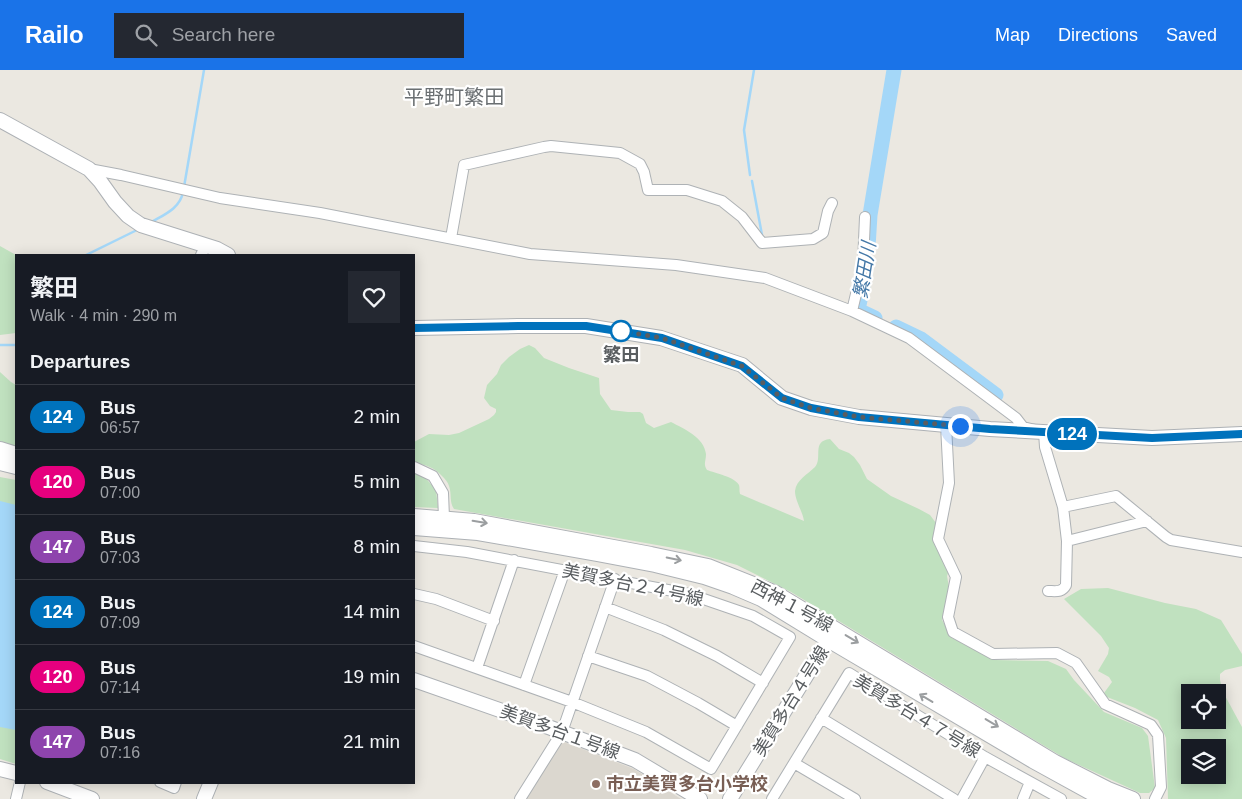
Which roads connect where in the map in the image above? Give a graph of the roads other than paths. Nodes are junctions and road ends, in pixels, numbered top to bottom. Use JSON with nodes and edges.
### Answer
{"nodes":[{"id":1,"x":0,"y":120,"type":"edge"},
{"id":2,"x":89,"y":169,"type":"junction"},
{"id":3,"x":832,"y":203,"type":"dead end"},
{"id":4,"x":865,"y":217,"type":"dead end"},
{"id":5,"x":451,"y":238,"type":"junction"},
{"id":6,"x":204,"y":250,"type":"edge"},
{"id":7,"x":226,"y":254,"type":"edge"},
{"id":8,"x":852,"y":312,"type":"junction"},
{"id":9,"x":415,"y":328,"type":"edge"},
{"id":10,"x":946,"y":425,"type":"junction"},
{"id":11,"x":1044,"y":432,"type":"junction"},
{"id":12,"x":1242,"y":434,"type":"edge"},
{"id":13,"x":0,"y":449,"type":"edge"},
{"id":14,"x":15,"y":454,"type":"edge"},
{"id":15,"x":0,"y":463,"type":"edge"},
{"id":16,"x":15,"y":467,"type":"edge"},
{"id":17,"x":415,"y":467,"type":"edge"},
{"id":18,"x":1063,"y":506,"type":"junction"},
{"id":19,"x":415,"y":516,"type":"edge"},
{"id":20,"x":444,"y":518,"type":"junction"},
{"id":21,"x":1147,"y":521,"type":"junction"},
{"id":22,"x":415,"y":528,"type":"edge"},
{"id":23,"x":1067,"y":542,"type":"junction"},
{"id":24,"x":415,"y":546,"type":"edge"},
{"id":25,"x":1242,"y":552,"type":"edge"},
{"id":26,"x":514,"y":560,"type":"junction"},
{"id":27,"x":565,"y":570,"type":"junction"},
{"id":28,"x":615,"y":579,"type":"junction"},
{"id":29,"x":1048,"y":591,"type":"dead end"},
{"id":30,"x":415,"y":594,"type":"edge"},
{"id":31,"x":605,"y":607,"type":"junction"},
{"id":32,"x":494,"y":621,"type":"junction"},
{"id":33,"x":832,"y":635,"type":"junction"},
{"id":34,"x":415,"y":646,"type":"edge"},
{"id":35,"x":588,"y":656,"type":"junction"},
{"id":36,"x":477,"y":668,"type":"junction"},
{"id":37,"x":415,"y":680,"type":"edge"},
{"id":38,"x":762,"y":683,"type":"junction"},
{"id":39,"x":524,"y":685,"type":"junction"},
{"id":40,"x":572,"y":702,"type":"junction"},
{"id":41,"x":821,"y":718,"type":"junction"},
{"id":42,"x":737,"y":726,"type":"junction"},
{"id":43,"x":559,"y":736,"type":"junction"},
{"id":44,"x":985,"y":757,"type":"junction"},
{"id":45,"x":794,"y":763,"type":"junction"},
{"id":46,"x":0,"y":769,"type":"edge"},
{"id":47,"x":15,"y":773,"type":"edge"},
{"id":48,"x":1030,"y":782,"type":"junction"},
{"id":49,"x":20,"y":784,"type":"edge"},
{"id":50,"x":52,"y":784,"type":"edge"},
{"id":51,"x":165,"y":784,"type":"edge"},
{"id":52,"x":175,"y":784,"type":"edge"},
{"id":53,"x":210,"y":784,"type":"edge"},
{"id":54,"x":16,"y":799,"type":"edge"},
{"id":55,"x":92,"y":799,"type":"edge"},
{"id":56,"x":204,"y":799,"type":"edge"},
{"id":57,"x":520,"y":799,"type":"edge"},
{"id":58,"x":700,"y":799,"type":"edge"},
{"id":59,"x":730,"y":799,"type":"edge"},
{"id":60,"x":772,"y":799,"type":"edge"},
{"id":61,"x":854,"y":799,"type":"edge"},
{"id":62,"x":954,"y":799,"type":"edge"},
{"id":63,"x":962,"y":799,"type":"edge"},
{"id":64,"x":1023,"y":799,"type":"edge"},
{"id":65,"x":1061,"y":799,"type":"edge"},
{"id":66,"x":1106,"y":799,"type":"edge"},
{"id":67,"x":1133,"y":799,"type":"edge"},
{"id":68,"x":1154,"y":799,"type":"edge"}],
"edges":[{"from":1,"to":2,"type":"street"},
{"from":2,"to":5,"type":"street"},
{"from":2,"to":6,"type":"street"},
{"from":3,"to":5,"type":"street"},
{"from":4,"to":8,"type":"street"},
{"from":5,"to":8,"type":"street"},
{"from":6,"to":7,"type":"street"},
{"from":8,"to":11,"type":"street"},
{"from":9,"to":10,"type":"street"},
{"from":10,"to":11,"type":"street"},
{"from":10,"to":68,"type":"street"},
{"from":11,"to":12,"type":"street"},
{"from":11,"to":18,"type":"street"},
{"from":13,"to":14,"type":"street"},
{"from":15,"to":16,"type":"street"},
{"from":17,"to":20,"type":"street"},
{"from":18,"to":21,"type":"street"},
{"from":18,"to":23,"type":"street"},
{"from":19,"to":20,"type":"street","name":"西神１号線"},
{"from":20,"to":33,"type":"street","name":"西神１号線","one_way":true},
{"from":21,"to":23,"type":"street"},
{"from":21,"to":25,"type":"street"},
{"from":22,"to":33,"type":"street","name":"西神１号線"},
{"from":23,"to":29,"type":"street"},
{"from":24,"to":26,"type":"street","name":"美賀多台２４号線"},
{"from":26,"to":27,"type":"street","name":"美賀多台２４号線"},
{"from":26,"to":32,"type":"street"},
{"from":27,"to":28,"type":"street","name":"美賀多台２４号線"},
{"from":27,"to":39,"type":"street"},
{"from":28,"to":31,"type":"street"},
{"from":28,"to":38,"type":"street","name":"美賀多台２４号線"},
{"from":30,"to":32,"type":"street"},
{"from":31,"to":35,"type":"street"},
{"from":31,"to":38,"type":"street"},
{"from":32,"to":36,"type":"street"},
{"from":33,"to":59,"type":"street","name":"美賀多台４号線"},
{"from":66,"to":33,"type":"street","name":"西神１号線","one_way":true},
{"from":33,"to":67,"type":"street","name":"西神１号線","one_way":true},
{"from":34,"to":36,"type":"street","name":"美賀多台２４号線"},
{"from":35,"to":40,"type":"street"},
{"from":35,"to":42,"type":"street"},
{"from":36,"to":39,"type":"street","name":"美賀多台２４号線"},
{"from":37,"to":43,"type":"street","name":"美賀多台１号線"},
{"from":38,"to":42,"type":"street","name":"美賀多台２４号線"},
{"from":39,"to":40,"type":"street","name":"美賀多台２４号線"},
{"from":40,"to":42,"type":"street","name":"美賀多台２４号線"},
{"from":40,"to":43,"type":"street"},
{"from":41,"to":44,"type":"street","name":"美賀多台４７号線"},
{"from":41,"to":45,"type":"street","name":"美賀多台４７号線"},
{"from":41,"to":62,"type":"street"},
{"from":43,"to":57,"type":"street"},
{"from":43,"to":58,"type":"street","name":"美賀多台１号線"},
{"from":44,"to":48,"type":"street","name":"美賀多台４７号線"},
{"from":44,"to":63,"type":"street"},
{"from":45,"to":60,"type":"street","name":"美賀多台４７号線"},
{"from":45,"to":61,"type":"street"},
{"from":46,"to":47,"type":"street"},
{"from":48,"to":64,"type":"street"},
{"from":48,"to":65,"type":"street","name":"美賀多台４７号線"},
{"from":49,"to":54,"type":"street"},
{"from":50,"to":55,"type":"street"},
{"from":51,"to":52,"type":"street"},
{"from":53,"to":56,"type":"street"}]}
